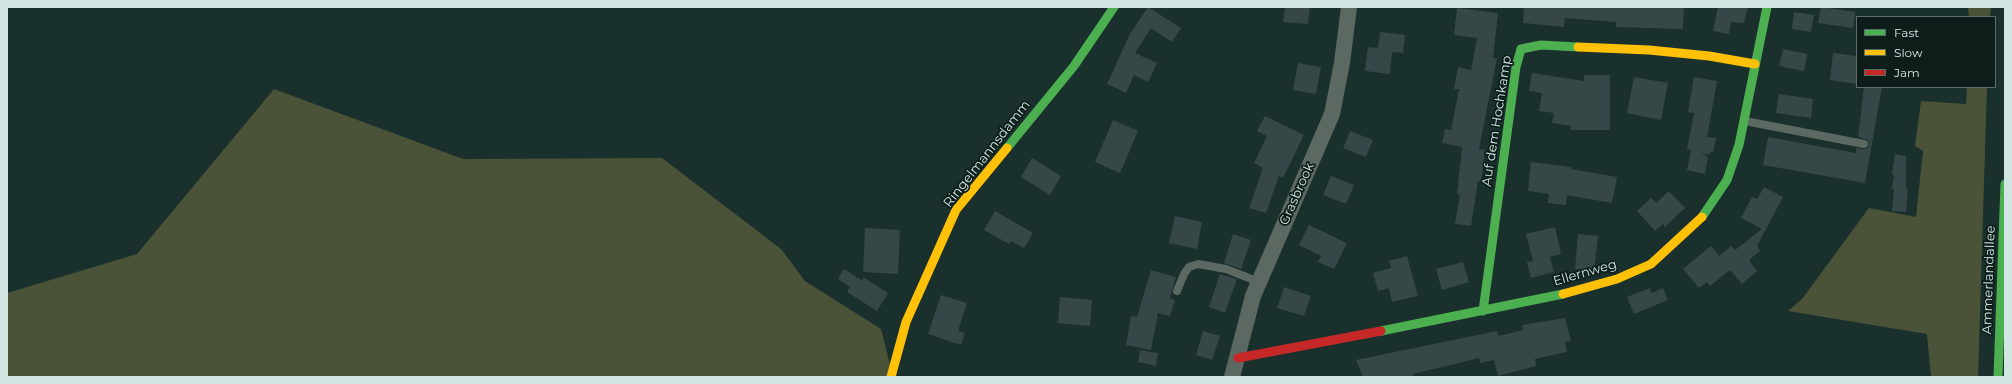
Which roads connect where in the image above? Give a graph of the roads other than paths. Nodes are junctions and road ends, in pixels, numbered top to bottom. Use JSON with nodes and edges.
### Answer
{"nodes":[{"id":1,"x":1114,"y":7,"type":"edge"},
{"id":2,"x":1349,"y":7,"type":"edge"},
{"id":3,"x":1767,"y":7,"type":"edge"},
{"id":4,"x":1755,"y":64,"type":"junction"},
{"id":5,"x":1744,"y":121,"type":"junction"},
{"id":6,"x":1864,"y":144,"type":"dead end"},
{"id":7,"x":2005,"y":184,"type":"edge"},
{"id":8,"x":1259,"y":282,"type":"junction"},
{"id":9,"x":1177,"y":292,"type":"dead end"},
{"id":10,"x":1483,"y":311,"type":"junction"},
{"id":11,"x":1238,"y":358,"type":"junction"},
{"id":12,"x":890,"y":377,"type":"edge"},
{"id":13,"x":1232,"y":377,"type":"edge"},
{"id":14,"x":1998,"y":377,"type":"edge"}],
"edges":[{"from":1,"to":12,"type":"street","name":"Ringelmannsdamm"},
{"from":2,"to":8,"type":"street","name":"Grasbrook"},
{"from":3,"to":4,"type":"street","name":"Ellernweg"},
{"from":4,"to":5,"type":"street","name":"Ellernweg"},
{"from":4,"to":10,"type":"street","name":"Auf dem Hochkamp"},
{"from":5,"to":6,"type":"lane"},
{"from":5,"to":10,"type":"street","name":"Ellernweg"},
{"from":7,"to":14,"type":"street","name":"Ammerlandallee"},
{"from":8,"to":9,"type":"lane"},
{"from":8,"to":11,"type":"street","name":"Grasbrook"},
{"from":10,"to":11,"type":"street","name":"Ellernweg"},
{"from":11,"to":13,"type":"street","name":"Grasbrook"}]}
